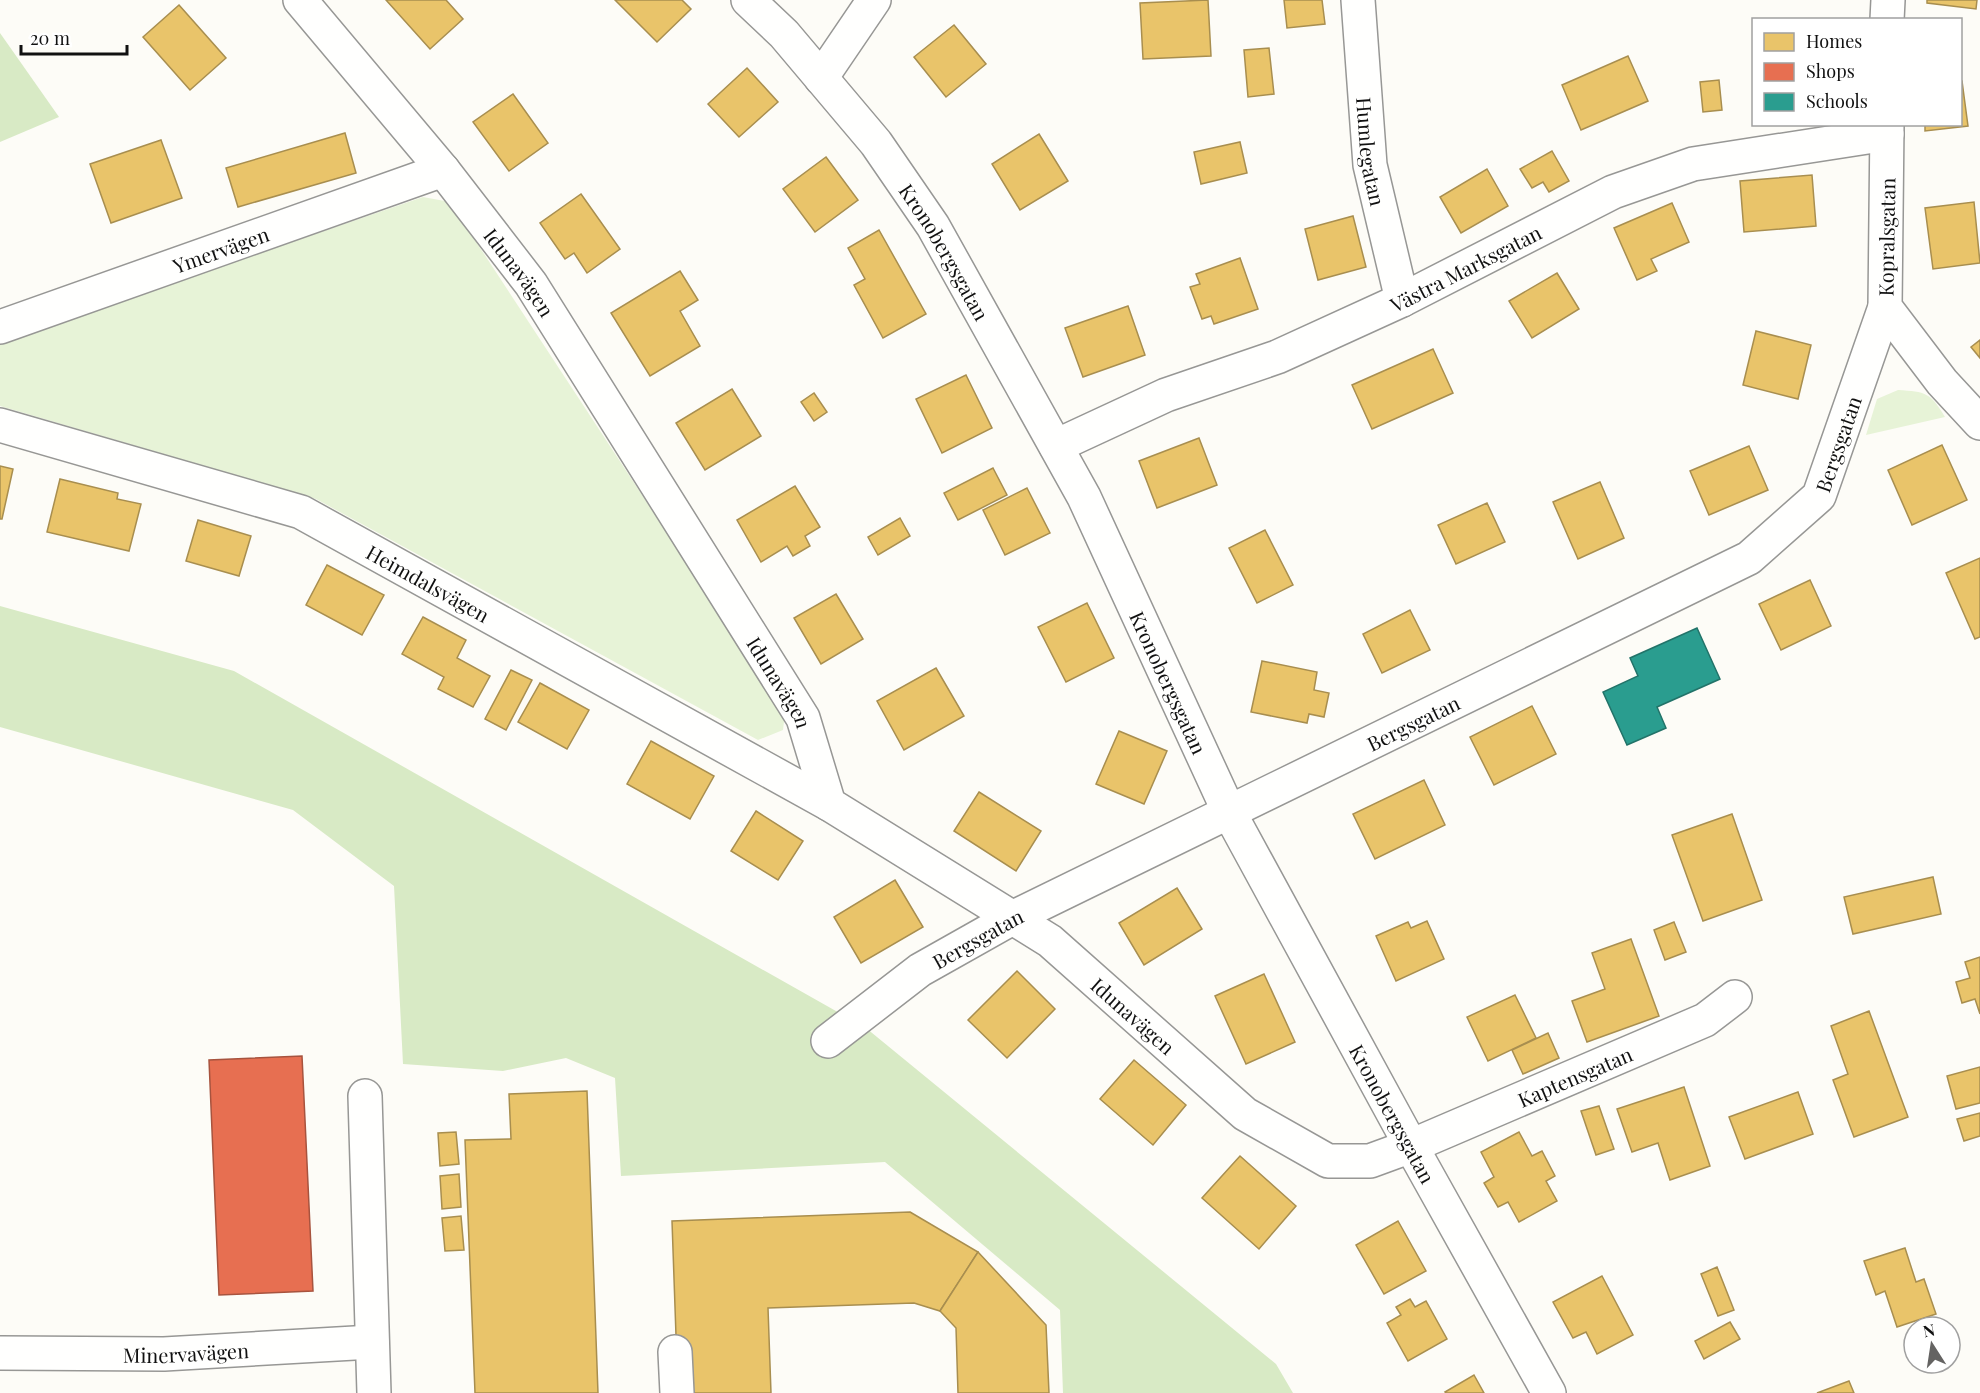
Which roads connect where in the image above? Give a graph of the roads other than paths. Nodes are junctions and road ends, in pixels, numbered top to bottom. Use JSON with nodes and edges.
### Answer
{"nodes":[{"id":1,"x":300,"y":0,"type":"edge"},
{"id":2,"x":748,"y":0,"type":"edge"},
{"id":3,"x":874,"y":0,"type":"edge"},
{"id":4,"x":1358,"y":0,"type":"edge"},
{"id":5,"x":1887,"y":0,"type":"edge"},
{"id":6,"x":1887,"y":18,"type":"edge"},
{"id":7,"x":821,"y":78,"type":"junction"},
{"id":8,"x":1887,"y":129,"type":"edge"},
{"id":9,"x":443,"y":170,"type":"junction"},
{"id":10,"x":1402,"y":300,"type":"junction"},
{"id":11,"x":1885,"y":307,"type":"junction"},
{"id":12,"x":0,"y":327,"type":"edge"},
{"id":13,"x":1980,"y":423,"type":"edge"},
{"id":14,"x":0,"y":425,"type":"edge"},
{"id":15,"x":1056,"y":446,"type":"junction"},
{"id":16,"x":829,"y":804,"type":"junction"},
{"id":17,"x":1230,"y":812,"type":"junction"},
{"id":18,"x":1014,"y":917,"type":"junction"},
{"id":19,"x":1735,"y":997,"type":"dead end"},
{"id":20,"x":828,"y":1041,"type":"dead end"},
{"id":21,"x":365,"y":1096,"type":"dead end"},
{"id":22,"x":1411,"y":1146,"type":"junction"},
{"id":23,"x":372,"y":1342,"type":"junction"},
{"id":24,"x":675,"y":1352,"type":"dead end"},
{"id":25,"x":0,"y":1353,"type":"edge"},
{"id":26,"x":374,"y":1393,"type":"edge"},
{"id":27,"x":677,"y":1393,"type":"edge"},
{"id":28,"x":1549,"y":1393,"type":"edge"}],
"edges":[{"from":1,"to":9,"type":"street","name":"Idunavägen"},
{"from":2,"to":7,"type":"street","name":"Kronobergsgatan"},
{"from":3,"to":7,"type":"street"},
{"from":4,"to":10,"type":"street","name":"Humlegatan"},
{"from":5,"to":6,"type":"street"},
{"from":7,"to":15,"type":"street","name":"Kronobergsgatan"},
{"from":8,"to":10,"type":"street","name":"Västra Marksgatan"},
{"from":8,"to":11,"type":"street","name":"Kopralsgatan"},
{"from":9,"to":12,"type":"street","name":"Ymervägen"},
{"from":9,"to":16,"type":"street","name":"Idunavägen"},
{"from":10,"to":15,"type":"street","name":"Västra Marksgatan"},
{"from":11,"to":13,"type":"street","name":"Kopralsgatan"},
{"from":11,"to":17,"type":"street","name":"Bergsgatan"},
{"from":14,"to":16,"type":"street","name":"Heimdalsvägen"},
{"from":15,"to":17,"type":"street","name":"Kronobergsgatan"},
{"from":16,"to":18,"type":"street","name":"Idunavägen"},
{"from":17,"to":18,"type":"street","name":"Bergsgatan"},
{"from":17,"to":22,"type":"street","name":"Kronobergsgatan"},
{"from":18,"to":20,"type":"street","name":"Bergsgatan"},
{"from":18,"to":22,"type":"street","name":"Idunavägen"},
{"from":19,"to":22,"type":"street","name":"Kaptensgatan"},
{"from":21,"to":23,"type":"street"},
{"from":22,"to":28,"type":"street","name":"Kronobergsgatan"},
{"from":23,"to":25,"type":"street","name":"Minervavägen"},
{"from":23,"to":26,"type":"street"},
{"from":24,"to":27,"type":"street"}]}
